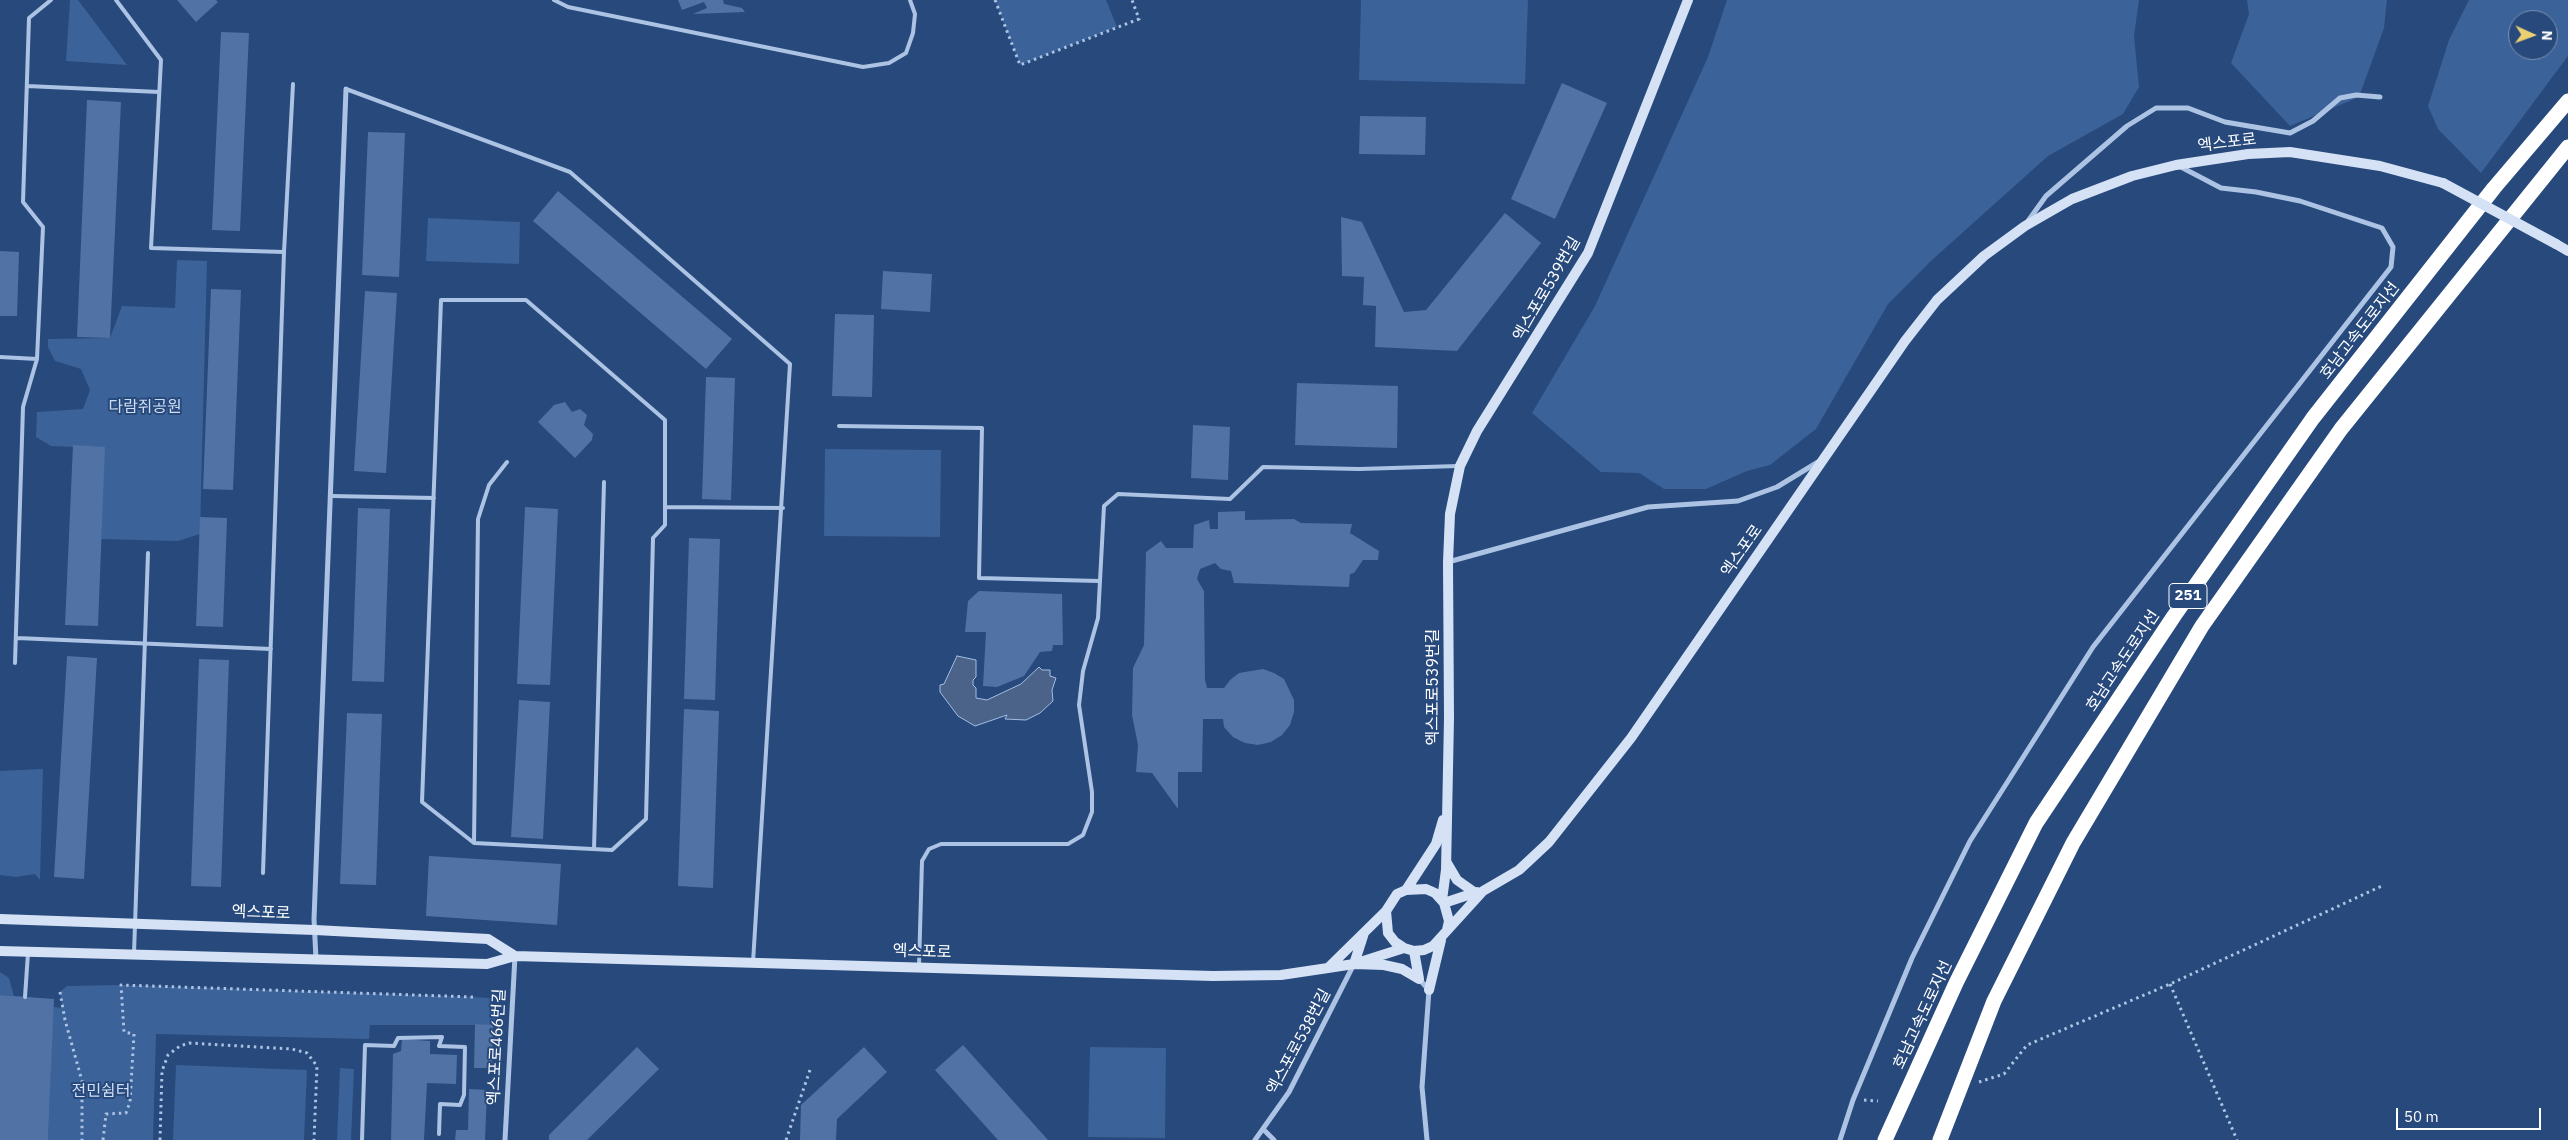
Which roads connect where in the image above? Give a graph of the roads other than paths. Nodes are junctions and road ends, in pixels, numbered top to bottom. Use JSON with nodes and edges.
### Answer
{"nodes":[{"id":1,"x":51,"y":0,"type":"edge"},
{"id":2,"x":116,"y":0,"type":"edge"},
{"id":3,"x":554,"y":0,"type":"edge"},
{"id":4,"x":910,"y":0,"type":"edge"},
{"id":5,"x":1688,"y":0,"type":"edge"},
{"id":6,"x":292,"y":84,"type":"dead end"},
{"id":7,"x":27,"y":86,"type":"junction"},
{"id":8,"x":346,"y":89,"type":"joint"},
{"id":9,"x":159,"y":92,"type":"junction"},
{"id":10,"x":2380,"y":97,"type":"dead end"},
{"id":11,"x":2568,"y":101,"type":"edge"},
{"id":12,"x":2568,"y":146,"type":"edge"},
{"id":13,"x":2176,"y":165,"type":"junction"},
{"id":14,"x":2025,"y":226,"type":"junction"},
{"id":15,"x":2568,"y":250,"type":"edge"},
{"id":16,"x":284,"y":252,"type":"junction"},
{"id":17,"x":0,"y":357,"type":"edge"},
{"id":18,"x":37,"y":359,"type":"junction"},
{"id":19,"x":838,"y":426,"type":"dead end"},
{"id":20,"x":1821,"y":461,"type":"junction"},
{"id":21,"x":507,"y":462,"type":"dead end"},
{"id":22,"x":1460,"y":466,"type":"junction"},
{"id":23,"x":604,"y":482,"type":"dead end"},
{"id":24,"x":330,"y":496,"type":"junction"},
{"id":25,"x":434,"y":498,"type":"junction"},
{"id":26,"x":665,"y":507,"type":"junction"},
{"id":27,"x":783,"y":508,"type":"junction"},
{"id":28,"x":148,"y":553,"type":"dead end"},
{"id":29,"x":1448,"y":562,"type":"junction"},
{"id":30,"x":1098,"y":581,"type":"junction"},
{"id":31,"x":17,"y":638,"type":"junction"},
{"id":32,"x":145,"y":644,"type":"junction"},
{"id":33,"x":271,"y":649,"type":"junction"},
{"id":34,"x":15,"y":663,"type":"dead end"},
{"id":35,"x":1446,"y":812,"type":"junction"},
{"id":36,"x":474,"y":843,"type":"junction"},
{"id":37,"x":594,"y":849,"type":"junction"},
{"id":38,"x":1446,"y":860,"type":"junction"},
{"id":39,"x":263,"y":874,"type":"dead end"},
{"id":40,"x":1406,"y":890,"type":"junction"},
{"id":41,"x":1479,"y":892,"type":"junction"},
{"id":42,"x":1443,"y":902,"type":"junction"},
{"id":43,"x":1386,"y":911,"type":"junction"},
{"id":44,"x":0,"y":919,"type":"edge"},
{"id":45,"x":135,"y":923,"type":"junction"},
{"id":46,"x":315,"y":930,"type":"junction"},
{"id":47,"x":1364,"y":933,"type":"junction"},
{"id":48,"x":1444,"y":935,"type":"junction"},
{"id":49,"x":1409,"y":950,"type":"junction"},
{"id":50,"x":0,"y":951,"type":"edge"},
{"id":51,"x":28,"y":953,"type":"junction"},
{"id":52,"x":134,"y":954,"type":"junction"},
{"id":53,"x":515,"y":956,"type":"junction"},
{"id":54,"x":316,"y":959,"type":"junction"},
{"id":55,"x":753,"y":962,"type":"junction"},
{"id":56,"x":1354,"y":964,"type":"junction"},
{"id":57,"x":919,"y":966,"type":"junction"},
{"id":58,"x":1328,"y":968,"type":"junction"},
{"id":59,"x":1420,"y":979,"type":"junction"},
{"id":60,"x":1429,"y":990,"type":"junction"},
{"id":61,"x":25,"y":997,"type":"dead end"},
{"id":62,"x":1263,"y":1129,"type":"junction"},
{"id":63,"x":439,"y":1134,"type":"dead end"},
{"id":64,"x":362,"y":1140,"type":"edge"},
{"id":65,"x":505,"y":1140,"type":"edge"},
{"id":66,"x":1255,"y":1140,"type":"edge"},
{"id":67,"x":1274,"y":1140,"type":"edge"},
{"id":68,"x":1427,"y":1140,"type":"edge"},
{"id":69,"x":1840,"y":1140,"type":"edge"},
{"id":70,"x":1884,"y":1140,"type":"edge"},
{"id":71,"x":1940,"y":1140,"type":"edge"}],
"edges":[{"from":1,"to":7,"type":"lane"},
{"from":2,"to":9,"type":"lane"},
{"from":3,"to":4,"type":"lane"},
{"from":5,"to":22,"type":"main road","name":"엑스포로539번길"},
{"from":6,"to":16,"type":"lane"},
{"from":7,"to":9,"type":"lane"},
{"from":7,"to":18,"type":"lane"},
{"from":8,"to":24,"type":"street"},
{"from":8,"to":27,"type":"lane"},
{"from":9,"to":16,"type":"lane"},
{"from":10,"to":14,"type":"street","name":"엑스포로"},
{"from":11,"to":70,"type":"highway","name":"호남고속도로지선","number":"251"},
{"from":12,"to":71,"type":"highway","number":"251"},
{"from":13,"to":14,"type":"main road","name":"엑스포로"},
{"from":13,"to":15,"type":"main road","name":"엑스포로","bridge":true},
{"from":13,"to":69,"type":"street"},
{"from":14,"to":20,"type":"main road","name":"엑스포로"},
{"from":16,"to":33,"type":"lane"},
{"from":17,"to":18,"type":"lane"},
{"from":18,"to":31,"type":"lane"},
{"from":19,"to":30,"type":"lane"},
{"from":20,"to":29,"type":"street"},
{"from":20,"to":41,"type":"main road","name":"엑스포로"},
{"from":21,"to":36,"type":"lane"},
{"from":22,"to":29,"type":"main road","name":"엑스포로539번길"},
{"from":22,"to":30,"type":"lane"},
{"from":23,"to":37,"type":"lane"},
{"from":24,"to":25,"type":"lane"},
{"from":24,"to":46,"type":"street"},
{"from":25,"to":26,"type":"lane"},
{"from":25,"to":36,"type":"lane"},
{"from":26,"to":27,"type":"lane"},
{"from":26,"to":37,"type":"lane"},
{"from":27,"to":55,"type":"lane"},
{"from":28,"to":32,"type":"lane"},
{"from":29,"to":35,"type":"main road","name":"엑스포로539번길"},
{"from":30,"to":57,"type":"lane"},
{"from":31,"to":32,"type":"lane"},
{"from":31,"to":34,"type":"lane"},
{"from":32,"to":33,"type":"lane"},
{"from":32,"to":45,"type":"lane"},
{"from":33,"to":39,"type":"lane"},
{"from":35,"to":38,"type":"main road"},
{"from":35,"to":40,"type":"main road"},
{"from":36,"to":37,"type":"lane"},
{"from":38,"to":41,"type":"main road"},
{"from":38,"to":42,"type":"main road"},
{"from":40,"to":42,"type":"main road"},
{"from":40,"to":43,"type":"main road"},
{"from":41,"to":42,"type":"main road"},
{"from":41,"to":48,"type":"main road"},
{"from":42,"to":48,"type":"main road"},
{"from":43,"to":47,"type":"main road"},
{"from":43,"to":49,"type":"main road"},
{"from":44,"to":45,"type":"main road","name":"엑스포로"},
{"from":45,"to":46,"type":"main road","name":"엑스포로"},
{"from":45,"to":52,"type":"lane"},
{"from":46,"to":53,"type":"main road","name":"엑스포로"},
{"from":46,"to":54,"type":"street"},
{"from":47,"to":56,"type":"main road"},
{"from":47,"to":58,"type":"main road"},
{"from":48,"to":49,"type":"main road"},
{"from":48,"to":60,"type":"main road"},
{"from":49,"to":56,"type":"main road"},
{"from":49,"to":59,"type":"main road"},
{"from":50,"to":51,"type":"main road","name":"엑스포로"},
{"from":51,"to":52,"type":"main road","name":"엑스포로"},
{"from":51,"to":61,"type":"lane"},
{"from":52,"to":54,"type":"main road","name":"엑스포로"},
{"from":53,"to":54,"type":"main road","name":"엑스포로"},
{"from":53,"to":55,"type":"main road","name":"엑스포로"},
{"from":53,"to":65,"type":"street","name":"엑스포로466번길"},
{"from":55,"to":57,"type":"main road","name":"엑스포로"},
{"from":56,"to":58,"type":"main road","name":"엑스포로"},
{"from":56,"to":59,"type":"main road"},
{"from":56,"to":62,"type":"street","name":"엑스포로538번길"},
{"from":57,"to":58,"type":"main road","name":"엑스포로"},
{"from":59,"to":60,"type":"street"},
{"from":60,"to":68,"type":"street"},
{"from":62,"to":66,"type":"street","name":"엑스포로538번길"},
{"from":62,"to":67,"type":"street"},
{"from":63,"to":64,"type":"lane"}]}
